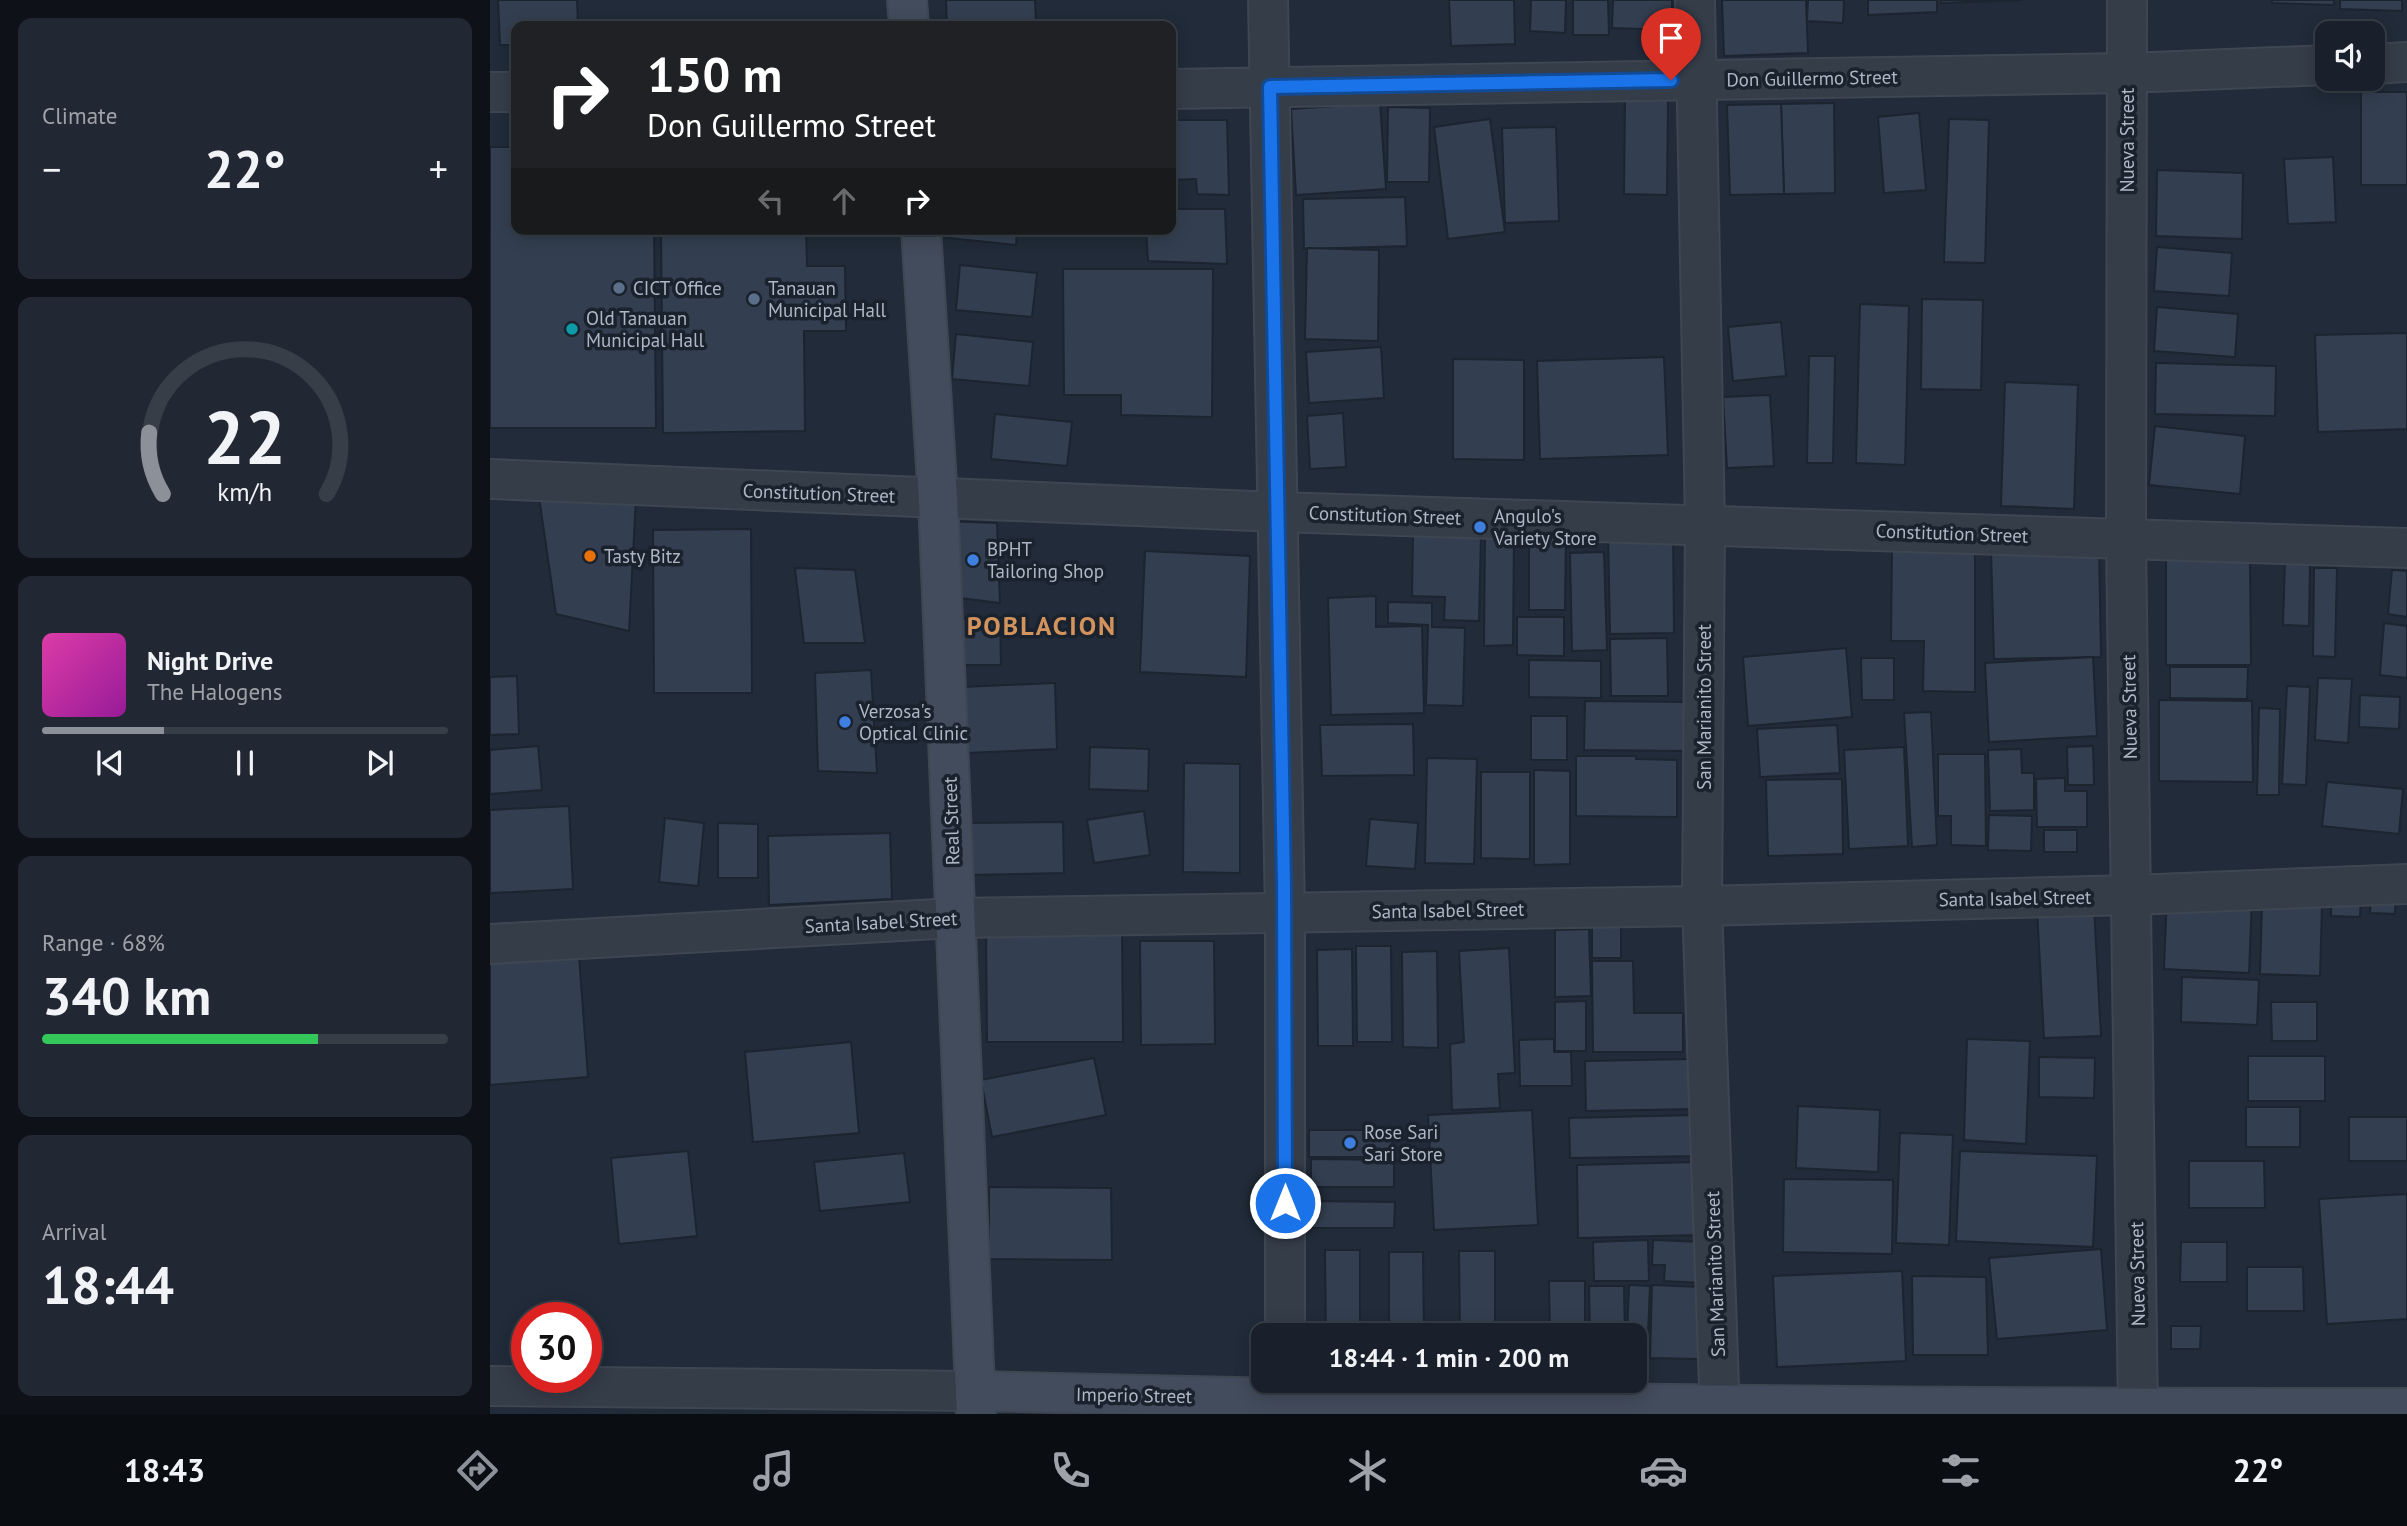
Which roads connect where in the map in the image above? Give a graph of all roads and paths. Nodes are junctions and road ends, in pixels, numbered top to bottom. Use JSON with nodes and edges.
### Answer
{"nodes":[{"id":1,"x":907,"y":0,"type":"edge"},
{"id":2,"x":1268,"y":0,"type":"edge"},
{"id":3,"x":1695,"y":0,"type":"edge"},
{"id":4,"x":2127,"y":0,"type":"edge"},
{"id":5,"x":909,"y":21,"type":"edge"},
{"id":6,"x":2407,"y":62,"type":"edge"},
{"id":7,"x":2385,"y":63,"type":"edge"},
{"id":8,"x":2315,"y":66,"type":"edge"},
{"id":9,"x":2127,"y":73,"type":"junction"},
{"id":10,"x":1698,"y":80,"type":"junction"},
{"id":11,"x":1270,"y":87,"type":"junction"},
{"id":12,"x":1176,"y":89,"type":"edge"},
{"id":13,"x":490,"y":92,"type":"edge"},
{"id":14,"x":511,"y":92,"type":"edge"},
{"id":15,"x":921,"y":235,"type":"edge"},
{"id":16,"x":490,"y":479,"type":"edge"},
{"id":17,"x":938,"y":499,"type":"junction"},
{"id":18,"x":1278,"y":512,"type":"junction"},
{"id":19,"x":1705,"y":525,"type":"junction"},
{"id":20,"x":2126,"y":539,"type":"junction"},
{"id":21,"x":2407,"y":548,"type":"edge"},
{"id":22,"x":2407,"y":884,"type":"edge"},
{"id":23,"x":2132,"y":895,"type":"junction"},
{"id":24,"x":1702,"y":906,"type":"junction"},
{"id":25,"x":1285,"y":913,"type":"junction"},
{"id":26,"x":955,"y":918,"type":"junction"},
{"id":27,"x":490,"y":944,"type":"edge"},
{"id":28,"x":1285,"y":1323,"type":"edge"},
{"id":29,"x":490,"y":1386,"type":"edge"},
{"id":30,"x":1285,"y":1398,"type":"edge"},
{"id":31,"x":975,"y":1403,"type":"edge"},
{"id":32,"x":2407,"y":1408,"type":"edge"},
{"id":33,"x":1720,"y":1409,"type":"edge"},
{"id":34,"x":2138,"y":1411,"type":"edge"}],
"edges":[{"from":1,"to":5,"type":"street"},
{"from":2,"to":11,"type":"street"},
{"from":3,"to":10,"type":"street","name":"San Marianito Street"},
{"from":4,"to":9,"type":"street","name":"Nueva Street"},
{"from":6,"to":7,"type":"street"},
{"from":8,"to":9,"type":"street","name":"Don Guillermo Street"},
{"from":9,"to":10,"type":"street","name":"Don Guillermo Street"},
{"from":9,"to":20,"type":"street","name":"Nueva Street"},
{"from":10,"to":11,"type":"street","name":"Don Guillermo Street"},
{"from":10,"to":19,"type":"street","name":"San Marianito Street"},
{"from":11,"to":12,"type":"street","name":"Don Guillermo Street"},
{"from":11,"to":18,"type":"street"},
{"from":13,"to":14,"type":"street"},
{"from":15,"to":17,"type":"street","name":"Real Street"},
{"from":16,"to":17,"type":"street","name":"Constitution Street"},
{"from":17,"to":18,"type":"street","name":"Constitution Street"},
{"from":17,"to":26,"type":"street","name":"Real Street"},
{"from":18,"to":19,"type":"street","name":"Constitution Street"},
{"from":18,"to":25,"type":"street"},
{"from":19,"to":20,"type":"street","name":"Constitution Street"},
{"from":19,"to":24,"type":"street","name":"San Marianito Street"},
{"from":20,"to":21,"type":"street","name":"Constitution Street"},
{"from":20,"to":23,"type":"street","name":"Nueva Street"},
{"from":22,"to":23,"type":"street","name":"Santa Isabel Street"},
{"from":23,"to":24,"type":"street","name":"Santa Isabel Street"},
{"from":23,"to":34,"type":"street","name":"Nueva Street"},
{"from":24,"to":25,"type":"street","name":"Santa Isabel Street"},
{"from":24,"to":33,"type":"street","name":"San Marianito Street"},
{"from":25,"to":26,"type":"street","name":"Santa Isabel Street"},
{"from":25,"to":28,"type":"street"},
{"from":26,"to":27,"type":"street","name":"Santa Isabel Street"},
{"from":26,"to":31,"type":"street","name":"Real Street"},
{"from":29,"to":31,"type":"street","name":"Imperio Street"},
{"from":30,"to":31,"type":"street","name":"Imperio Street"},
{"from":30,"to":33,"type":"street","name":"Imperio Street"},
{"from":32,"to":34,"type":"street","name":"Imperio Street"},
{"from":33,"to":34,"type":"street","name":"Imperio Street"}]}
